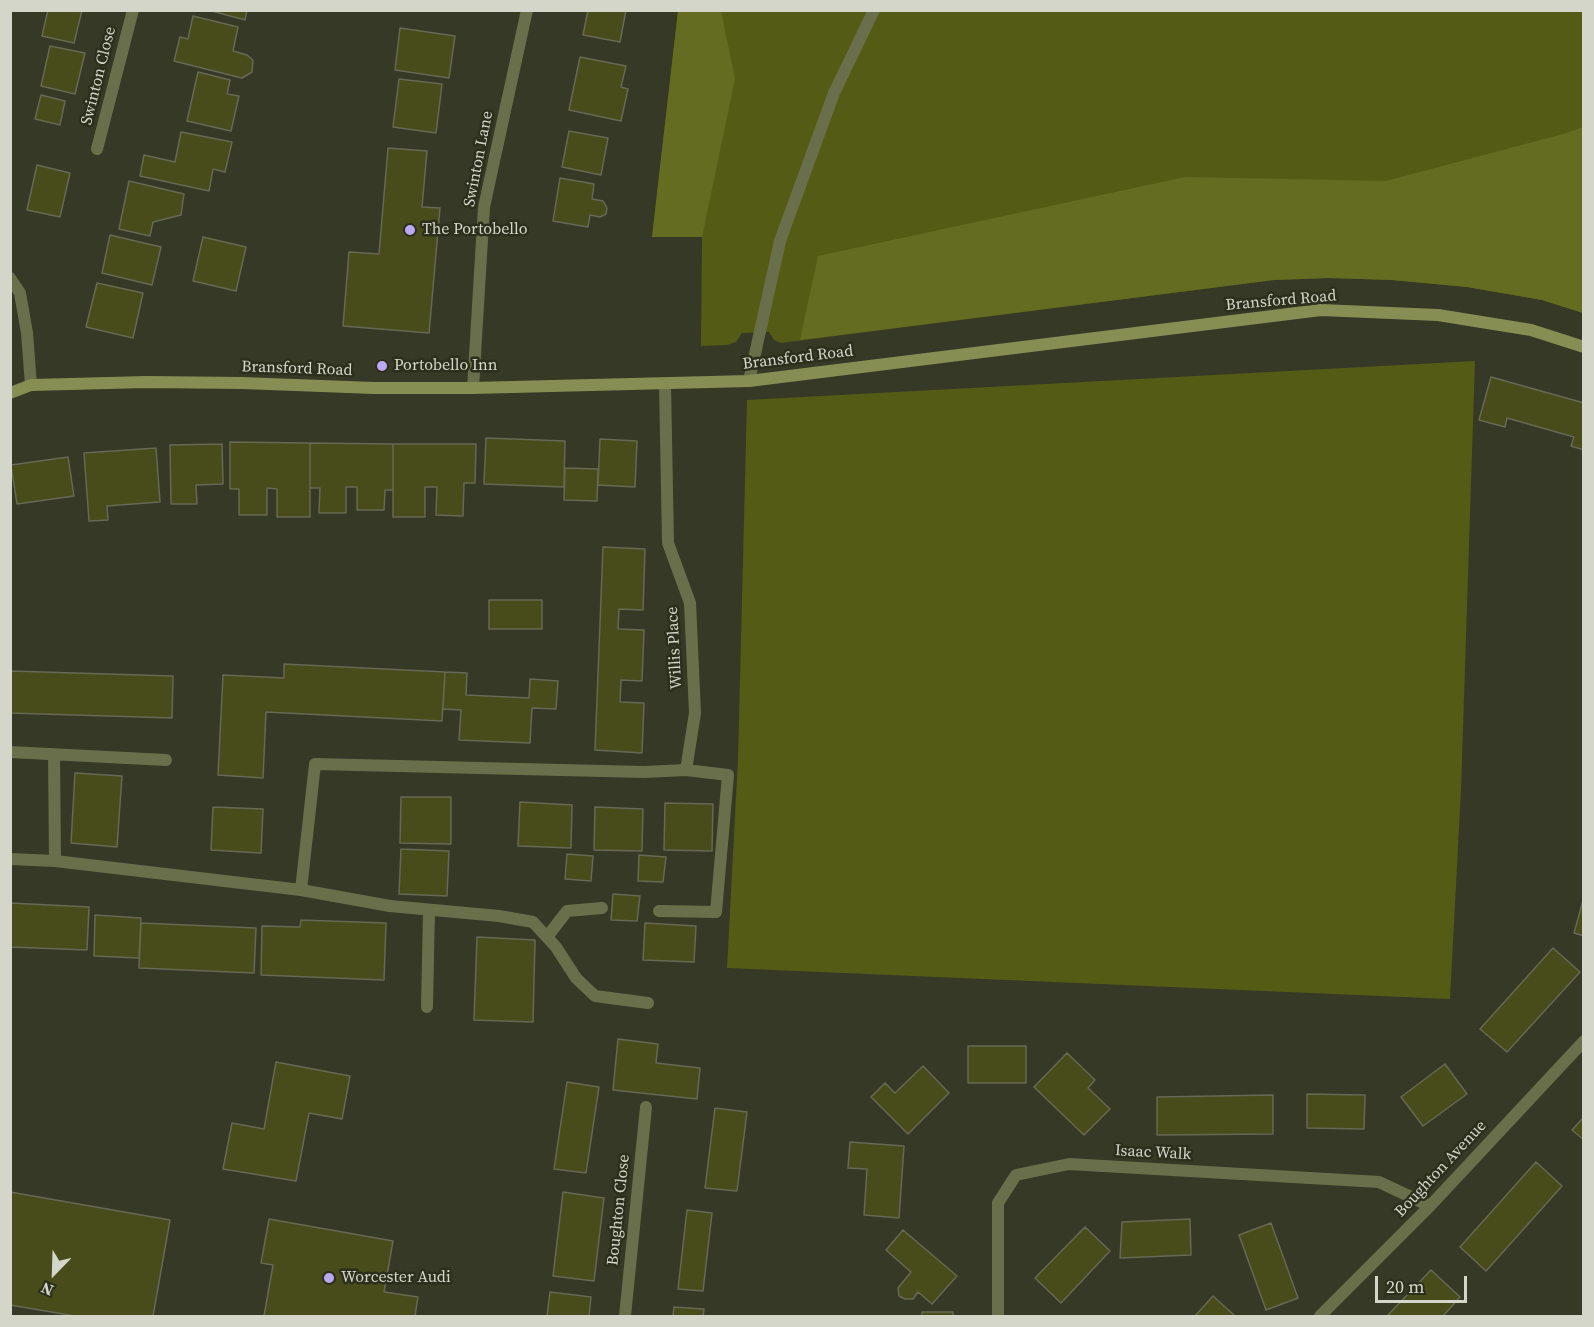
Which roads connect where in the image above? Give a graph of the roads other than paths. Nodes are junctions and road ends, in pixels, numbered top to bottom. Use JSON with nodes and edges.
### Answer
{"nodes":[{"id":1,"x":133,"y":10,"type":"edge"},
{"id":2,"x":526,"y":10,"type":"edge"},
{"id":3,"x":874,"y":10,"type":"edge"},
{"id":4,"x":97,"y":149,"type":"dead end"},
{"id":5,"x":10,"y":278,"type":"edge"},
{"id":6,"x":1584,"y":347,"type":"edge"},
{"id":7,"x":749,"y":381,"type":"junction"},
{"id":8,"x":665,"y":384,"type":"junction"},
{"id":9,"x":31,"y":385,"type":"junction"},
{"id":10,"x":473,"y":388,"type":"junction"},
{"id":11,"x":10,"y":393,"type":"edge"},
{"id":12,"x":10,"y":752,"type":"edge"},
{"id":13,"x":54,"y":755,"type":"junction"},
{"id":14,"x":166,"y":760,"type":"dead end"},
{"id":15,"x":686,"y":770,"type":"junction"},
{"id":16,"x":10,"y":859,"type":"edge"},
{"id":17,"x":54,"y":861,"type":"junction"},
{"id":18,"x":302,"y":890,"type":"junction"},
{"id":19,"x":602,"y":908,"type":"dead end"},
{"id":20,"x":429,"y":910,"type":"junction"},
{"id":21,"x":659,"y":911,"type":"dead end"},
{"id":22,"x":547,"y":938,"type":"junction"},
{"id":23,"x":648,"y":1003,"type":"dead end"},
{"id":24,"x":427,"y":1007,"type":"dead end"},
{"id":25,"x":1584,"y":1041,"type":"edge"},
{"id":26,"x":646,"y":1107,"type":"dead end"},
{"id":27,"x":1430,"y":1206,"type":"junction"},
{"id":28,"x":625,"y":1317,"type":"edge"},
{"id":29,"x":998,"y":1317,"type":"edge"},
{"id":30,"x":1320,"y":1317,"type":"edge"}],
"edges":[{"from":1,"to":4,"type":"street","name":"Swinton Close"},
{"from":2,"to":10,"type":"street","name":"Swinton Lane"},
{"from":3,"to":7,"type":"street"},
{"from":5,"to":9,"type":"street"},
{"from":6,"to":7,"type":"main road","name":"Bransford Road"},
{"from":7,"to":8,"type":"main road","name":"Bransford Road"},
{"from":8,"to":10,"type":"main road","name":"Bransford Road"},
{"from":8,"to":15,"type":"street","name":"Willis Place"},
{"from":9,"to":10,"type":"main road","name":"Bransford Road"},
{"from":9,"to":11,"type":"main road","name":"Bransford Road"},
{"from":12,"to":13,"type":"street"},
{"from":13,"to":14,"type":"street"},
{"from":13,"to":17,"type":"street"},
{"from":15,"to":18,"type":"street"},
{"from":15,"to":21,"type":"street"},
{"from":16,"to":17,"type":"street"},
{"from":17,"to":18,"type":"street"},
{"from":18,"to":20,"type":"street"},
{"from":19,"to":22,"type":"street"},
{"from":20,"to":22,"type":"street"},
{"from":20,"to":24,"type":"street"},
{"from":22,"to":23,"type":"street"},
{"from":25,"to":27,"type":"street","name":"Boughton Avenue"},
{"from":26,"to":28,"type":"street","name":"Boughton Close"},
{"from":27,"to":29,"type":"street","name":"Isaac Walk"},
{"from":27,"to":30,"type":"street","name":"Boughton Avenue"}]}
